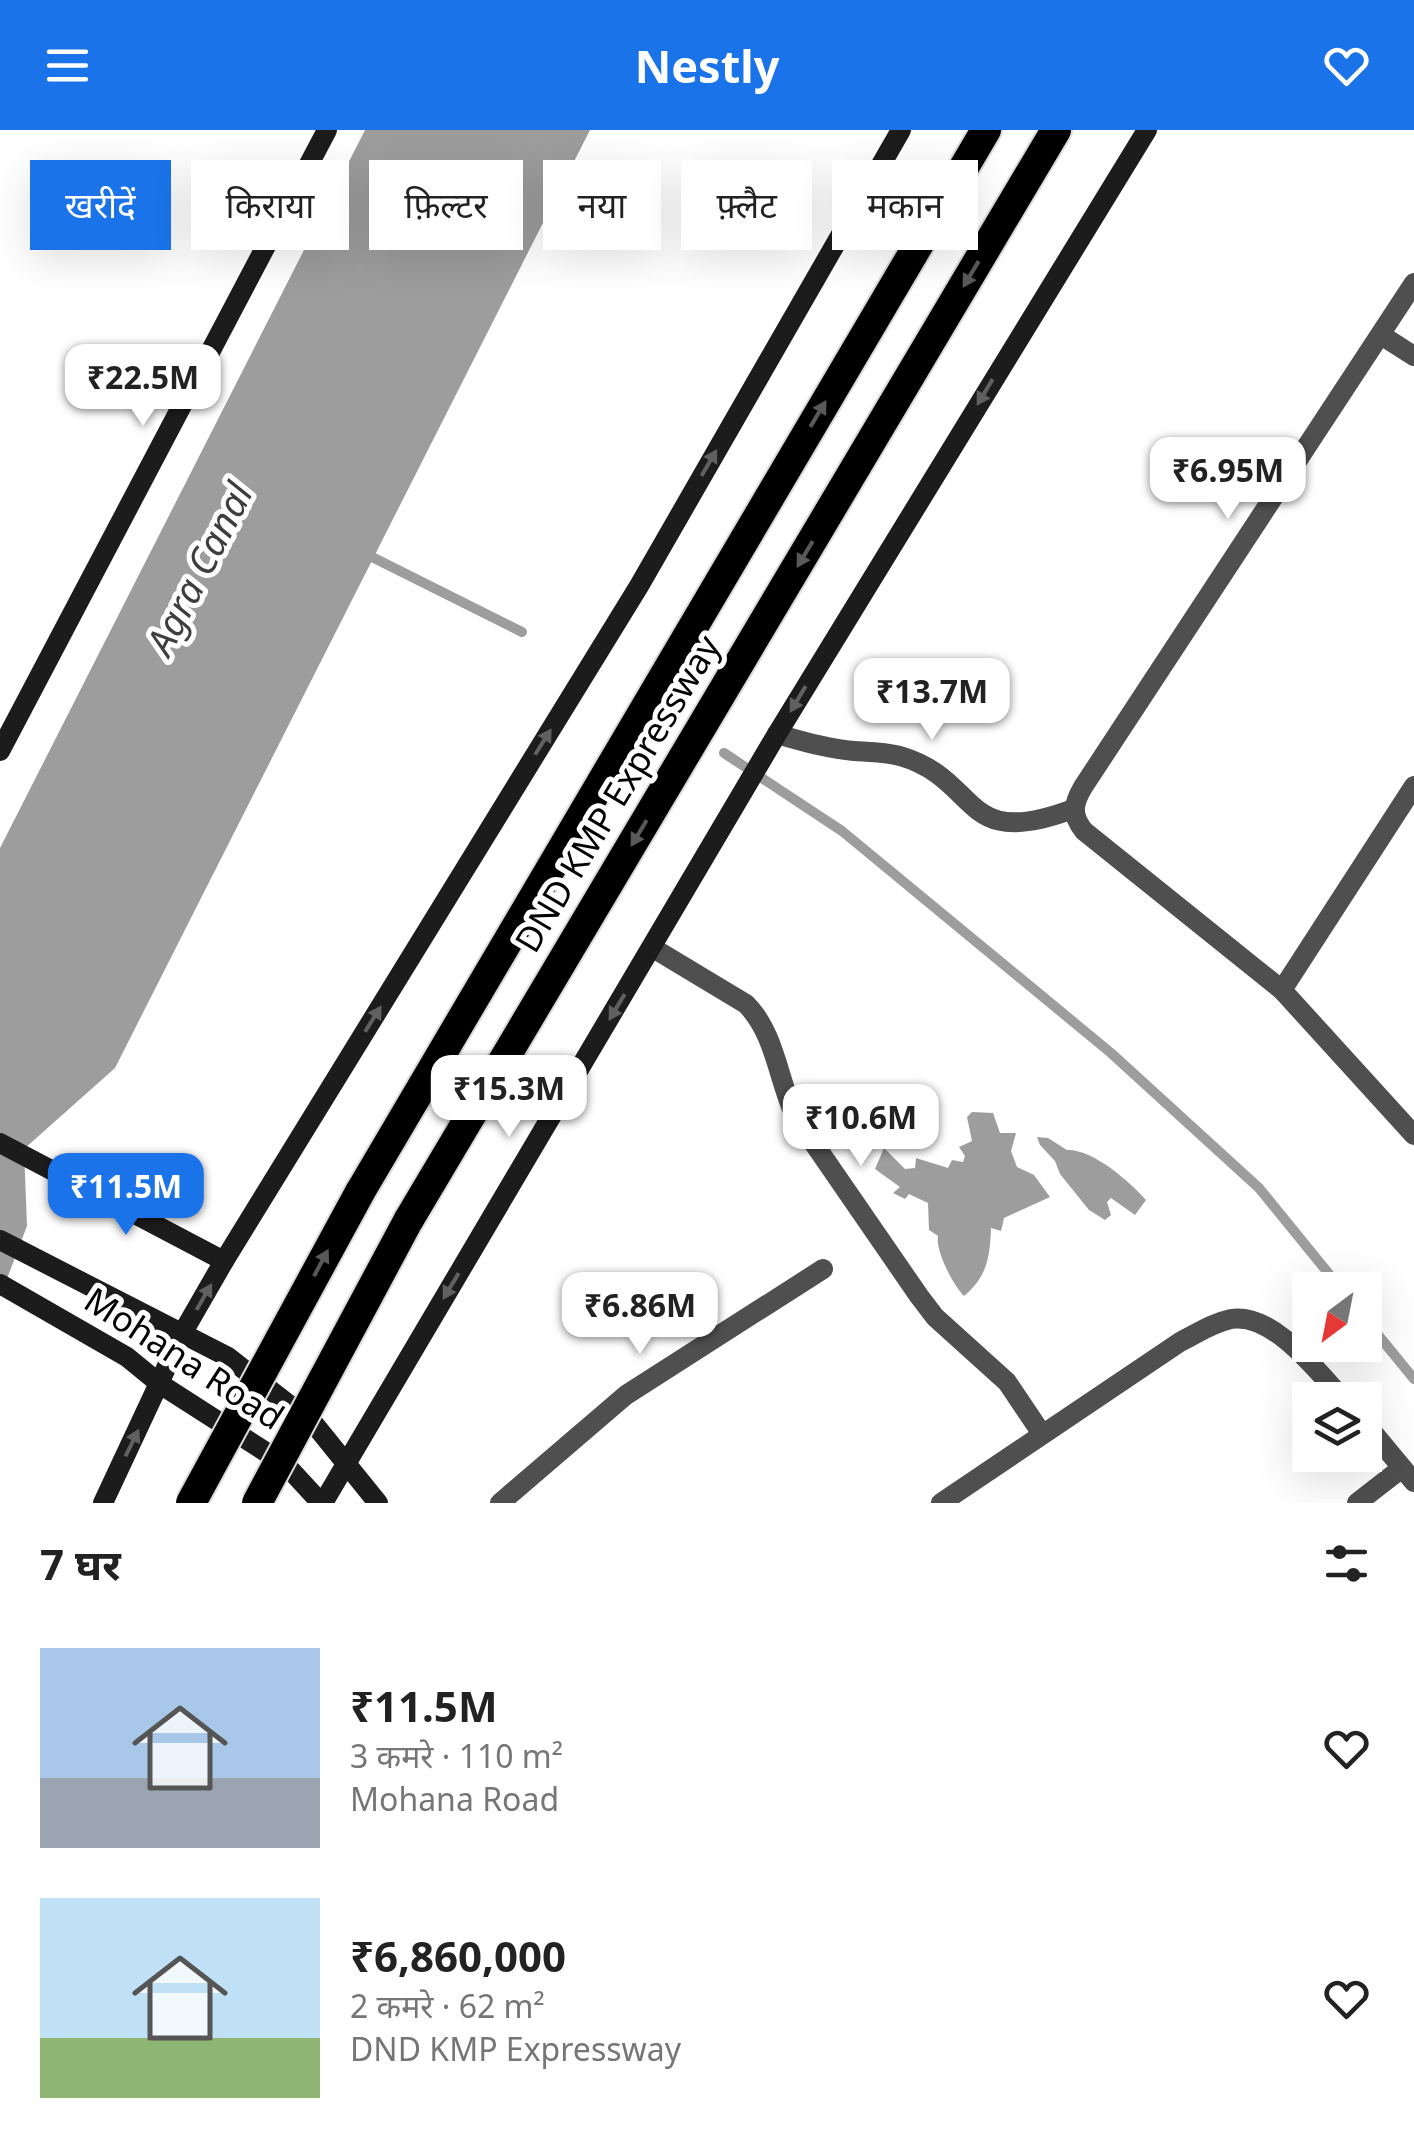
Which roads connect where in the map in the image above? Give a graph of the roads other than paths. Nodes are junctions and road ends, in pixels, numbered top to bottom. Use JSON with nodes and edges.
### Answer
{"nodes":[{"id":1,"x":327,"y":130,"type":"edge"},
{"id":2,"x":900,"y":130,"type":"edge"},
{"id":3,"x":986,"y":130,"type":"edge"},
{"id":4,"x":1056,"y":130,"type":"edge"},
{"id":5,"x":1146,"y":130,"type":"edge"},
{"id":6,"x":1414,"y":283,"type":"edge"},
{"id":7,"x":1382,"y":336,"type":"junction"},
{"id":8,"x":1414,"y":356,"type":"edge"},
{"id":9,"x":773,"y":742,"type":"junction"},
{"id":10,"x":0,"y":751,"type":"edge"},
{"id":11,"x":1414,"y":786,"type":"edge"},
{"id":12,"x":1073,"y":809,"type":"junction"},
{"id":13,"x":653,"y":948,"type":"junction"},
{"id":14,"x":1282,"y":990,"type":"junction"},
{"id":15,"x":1414,"y":1135,"type":"edge"},
{"id":16,"x":0,"y":1142,"type":"edge"},
{"id":17,"x":0,"y":1240,"type":"edge"},
{"id":18,"x":224,"y":1262,"type":"junction"},
{"id":19,"x":824,"y":1269,"type":"dead end"},
{"id":20,"x":0,"y":1284,"type":"edge"},
{"id":21,"x":182,"y":1334,"type":"junction"},
{"id":22,"x":1326,"y":1382,"type":"edge"},
{"id":23,"x":160,"y":1384,"type":"junction"},
{"id":24,"x":1042,"y":1434,"type":"junction"},
{"id":25,"x":1382,"y":1444,"type":"edge"},
{"id":26,"x":345,"y":1464,"type":"junction"},
{"id":27,"x":1408,"y":1475,"type":"edge"},
{"id":28,"x":103,"y":1503,"type":"edge"},
{"id":29,"x":192,"y":1503,"type":"edge"},
{"id":30,"x":257,"y":1503,"type":"edge"},
{"id":31,"x":322,"y":1503,"type":"edge"},
{"id":32,"x":378,"y":1503,"type":"edge"},
{"id":33,"x":500,"y":1503,"type":"edge"},
{"id":34,"x":941,"y":1503,"type":"edge"},
{"id":35,"x":1357,"y":1503,"type":"edge"}],
"edges":[{"from":1,"to":10,"type":"street"},
{"from":18,"to":2,"type":"street","one_way":true},
{"from":29,"to":3,"type":"highway","name":"DND KMP Expressway","one_way":true,"bridge":true},
{"from":4,"to":30,"type":"highway","name":"DND KMP Expressway","one_way":true,"bridge":true},
{"from":5,"to":9,"type":"street","one_way":true},
{"from":6,"to":7,"type":"street"},
{"from":7,"to":8,"type":"street"},
{"from":7,"to":12,"type":"street"},
{"from":9,"to":12,"type":"street"},
{"from":9,"to":13,"type":"street"},
{"from":11,"to":14,"type":"street"},
{"from":12,"to":14,"type":"street"},
{"from":13,"to":24,"type":"street"},
{"from":13,"to":26,"type":"street","one_way":true},
{"from":14,"to":15,"type":"street"},
{"from":16,"to":18,"type":"street"},
{"from":17,"to":21,"type":"street","name":"Mohana Road"},
{"from":21,"to":18,"type":"street","one_way":true},
{"from":19,"to":33,"type":"street"},
{"from":20,"to":23,"type":"street","name":"Mohana Road"},
{"from":21,"to":23,"type":"street"},
{"from":21,"to":26,"type":"street","name":"Mohana Road"},
{"from":22,"to":24,"type":"street"},
{"from":28,"to":23,"type":"street","one_way":true},
{"from":23,"to":31,"type":"street","name":"Mohana Road"},
{"from":24,"to":34,"type":"street"},
{"from":25,"to":27,"type":"street"},
{"from":26,"to":31,"type":"street"},
{"from":26,"to":32,"type":"street","name":"Mohana Road"},
{"from":27,"to":35,"type":"street"}]}
